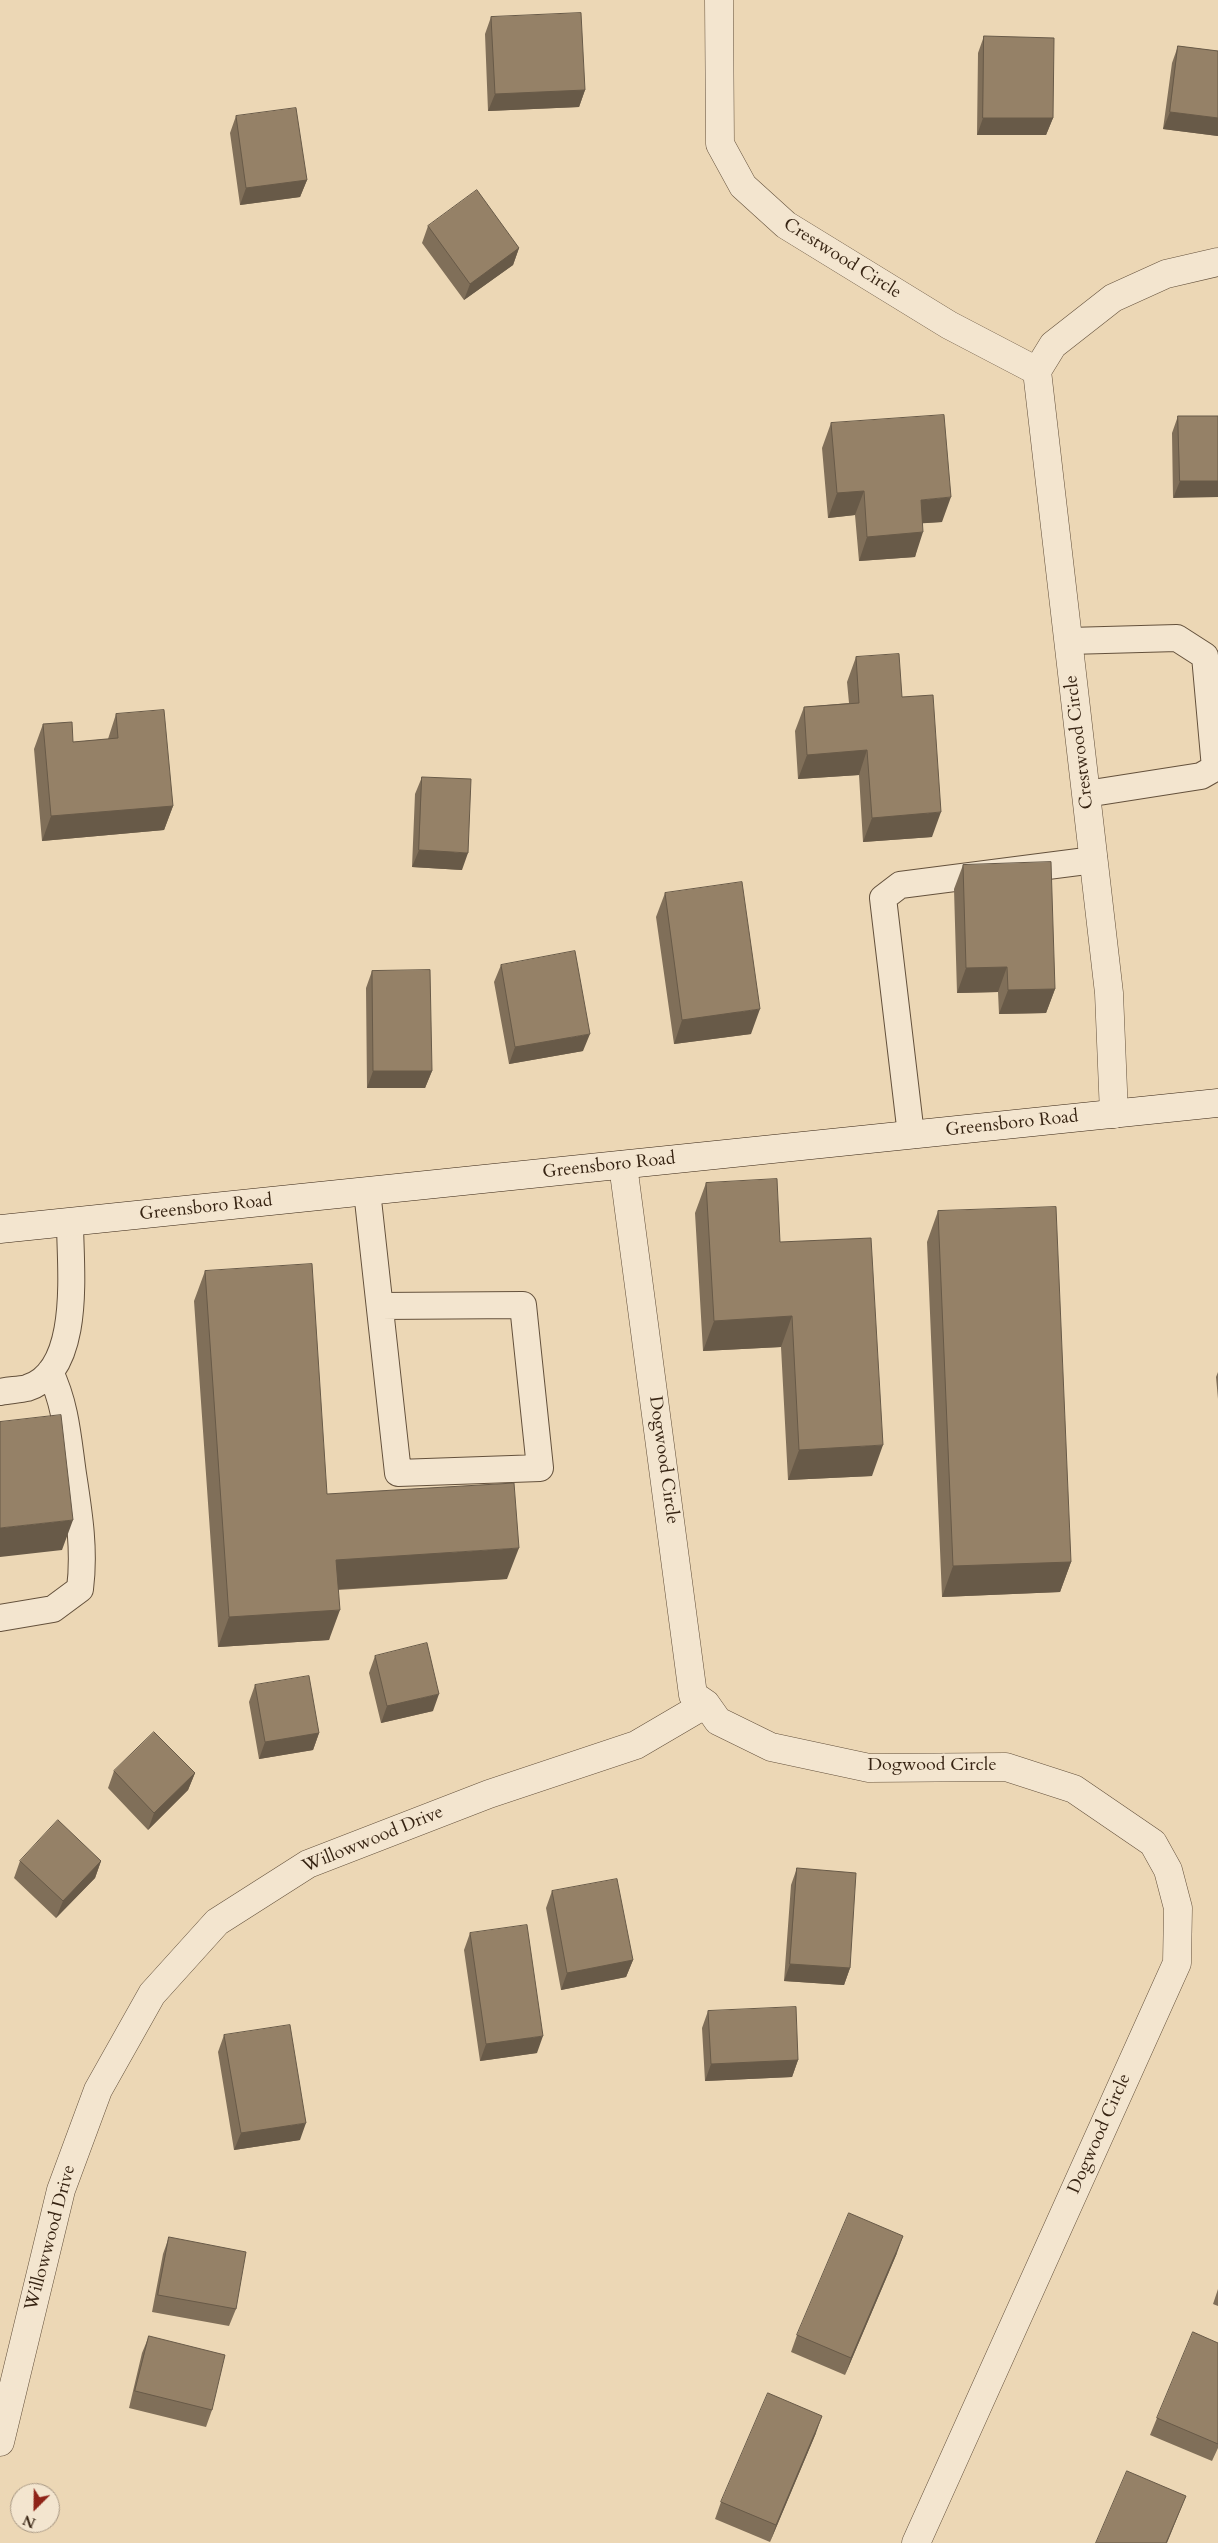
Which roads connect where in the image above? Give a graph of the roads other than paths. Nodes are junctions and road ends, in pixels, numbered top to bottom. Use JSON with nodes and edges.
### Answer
{"nodes":[{"id":1,"x":719,"y":0,"type":"edge"},
{"id":2,"x":1218,"y":262,"type":"edge"},
{"id":3,"x":1037,"y":371,"type":"junction"},
{"id":4,"x":1069,"y":641,"type":"junction"},
{"id":5,"x":1217,"y":776,"type":"edge"},
{"id":6,"x":1086,"y":794,"type":"junction"},
{"id":7,"x":1094,"y":860,"type":"junction"},
{"id":8,"x":1218,"y":1103,"type":"edge"},
{"id":9,"x":1114,"y":1114,"type":"junction"},
{"id":10,"x":912,"y":1135,"type":"junction"},
{"id":11,"x":622,"y":1165,"type":"junction"},
{"id":12,"x":367,"y":1191,"type":"junction"},
{"id":13,"x":70,"y":1222,"type":"junction"},
{"id":14,"x":0,"y":1229,"type":"edge"},
{"id":15,"x":380,"y":1306,"type":"junction"},
{"id":16,"x":50,"y":1372,"type":"junction"},
{"id":17,"x":0,"y":1392,"type":"edge"},
{"id":18,"x":0,"y":1618,"type":"edge"},
{"id":19,"x":706,"y":1704,"type":"junction"},
{"id":20,"x":0,"y":2442,"type":"edge"},
{"id":21,"x":916,"y":2543,"type":"edge"}],
"edges":[{"from":1,"to":3,"type":"street","name":"Crestwood Circle"},
{"from":2,"to":3,"type":"street"},
{"from":3,"to":4,"type":"street","name":"Crestwood Circle"},
{"from":4,"to":5,"type":"lane"},
{"from":4,"to":6,"type":"street","name":"Crestwood Circle"},
{"from":5,"to":6,"type":"lane"},
{"from":6,"to":7,"type":"street","name":"Crestwood Circle"},
{"from":7,"to":9,"type":"street","name":"Crestwood Circle"},
{"from":7,"to":10,"type":"lane"},
{"from":8,"to":9,"type":"street","name":"Greensboro Road"},
{"from":9,"to":10,"type":"street","name":"Greensboro Road"},
{"from":10,"to":11,"type":"street","name":"Greensboro Road"},
{"from":11,"to":12,"type":"street","name":"Greensboro Road"},
{"from":11,"to":19,"type":"street","name":"Dogwood Circle"},
{"from":12,"to":13,"type":"street","name":"Greensboro Road"},
{"from":12,"to":15,"type":"lane"},
{"from":13,"to":14,"type":"street","name":"Greensboro Road"},
{"from":13,"to":16,"type":"lane"},
{"from":15,"to":15,"type":"lane"},
{"from":16,"to":17,"type":"lane"},
{"from":16,"to":18,"type":"lane"},
{"from":19,"to":20,"type":"street","name":"Willowwood Drive"},
{"from":19,"to":21,"type":"street","name":"Dogwood Circle"}]}
